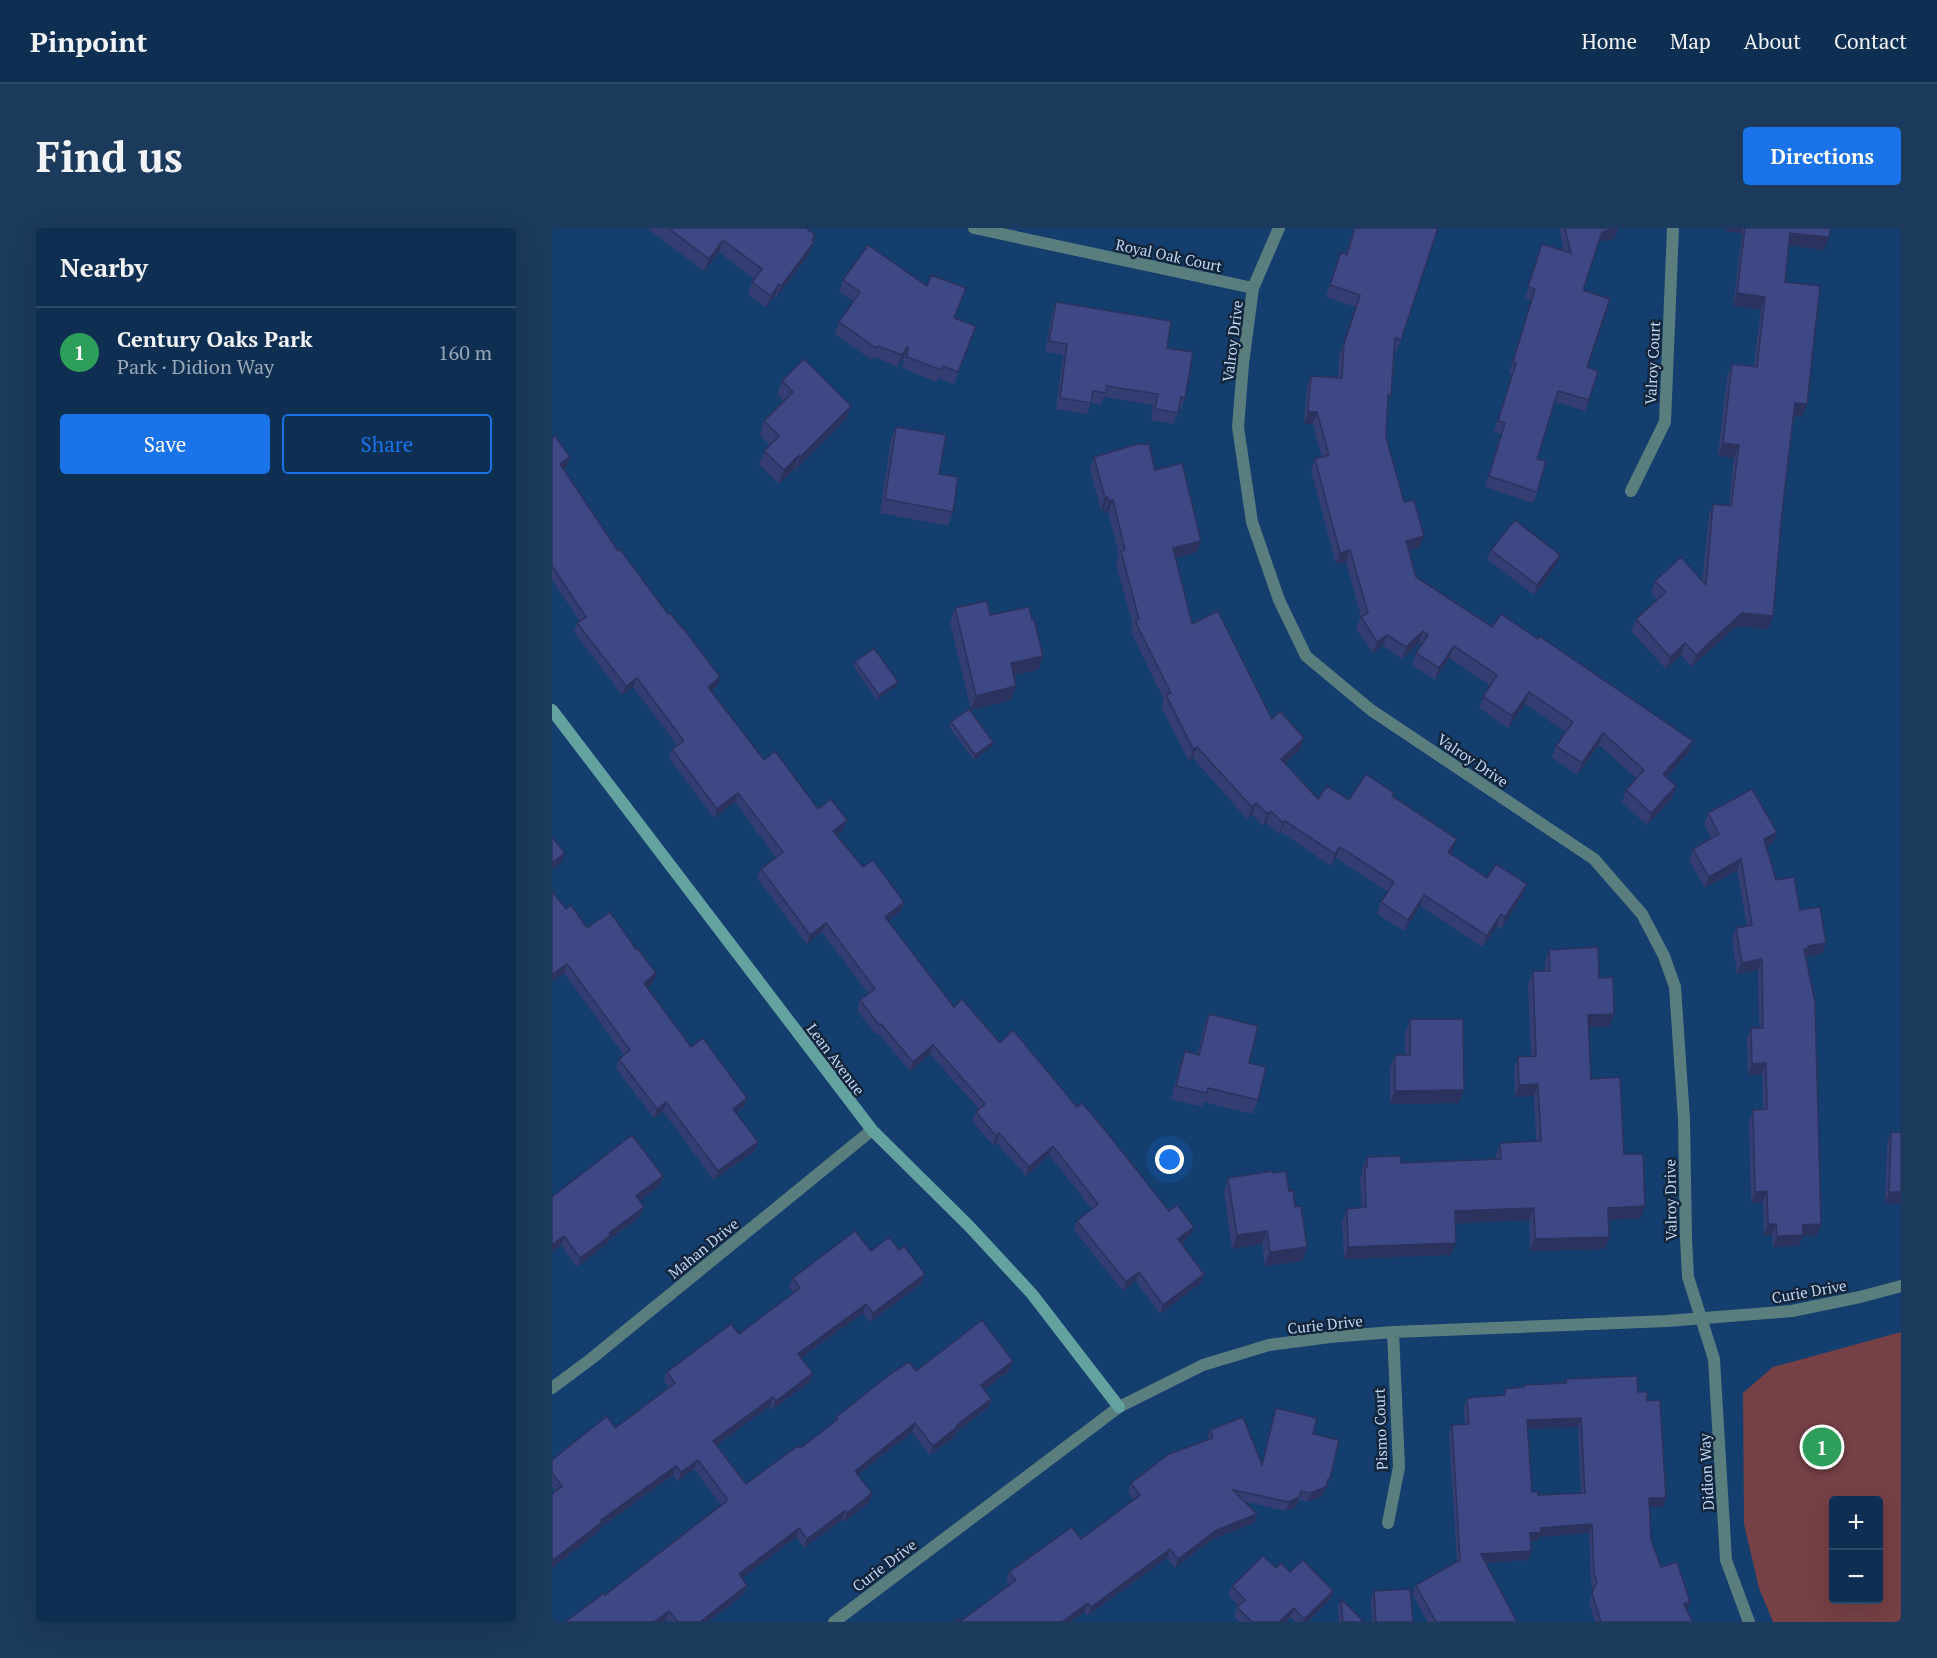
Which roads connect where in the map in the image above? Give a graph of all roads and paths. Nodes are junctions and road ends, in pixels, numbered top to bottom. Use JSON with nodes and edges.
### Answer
{"nodes":[{"id":1,"x":974,"y":228,"type":"edge"},
{"id":2,"x":1279,"y":228,"type":"edge"},
{"id":3,"x":1673,"y":228,"type":"edge"},
{"id":4,"x":1253,"y":288,"type":"junction"},
{"id":5,"x":1631,"y":491,"type":"dead end"},
{"id":6,"x":552,"y":710,"type":"edge"},
{"id":7,"x":872,"y":1130,"type":"junction"},
{"id":8,"x":1901,"y":1286,"type":"edge"},
{"id":9,"x":1701,"y":1318,"type":"junction"},
{"id":10,"x":1393,"y":1332,"type":"junction"},
{"id":11,"x":552,"y":1389,"type":"edge"},
{"id":12,"x":1119,"y":1407,"type":"junction"},
{"id":13,"x":1388,"y":1523,"type":"dead end"},
{"id":14,"x":834,"y":1622,"type":"edge"},
{"id":15,"x":1749,"y":1622,"type":"edge"}],
"edges":[{"from":1,"to":4,"type":"street","name":"Royal Oak Court"},
{"from":2,"to":4,"type":"street","name":"Valroy Drive"},
{"from":3,"to":5,"type":"street","name":"Valroy Court"},
{"from":4,"to":9,"type":"street","name":"Valroy Drive"},
{"from":6,"to":7,"type":"street","name":"Lean Avenue"},
{"from":7,"to":11,"type":"street","name":"Mahan Drive"},
{"from":7,"to":12,"type":"street","name":"Lean Avenue"},
{"from":8,"to":9,"type":"street","name":"Curie Drive"},
{"from":9,"to":10,"type":"street","name":"Curie Drive"},
{"from":9,"to":15,"type":"street","name":"Didion Way"},
{"from":10,"to":12,"type":"street","name":"Curie Drive"},
{"from":10,"to":13,"type":"street","name":"Pismo Court"},
{"from":12,"to":14,"type":"street","name":"Curie Drive"}]}
